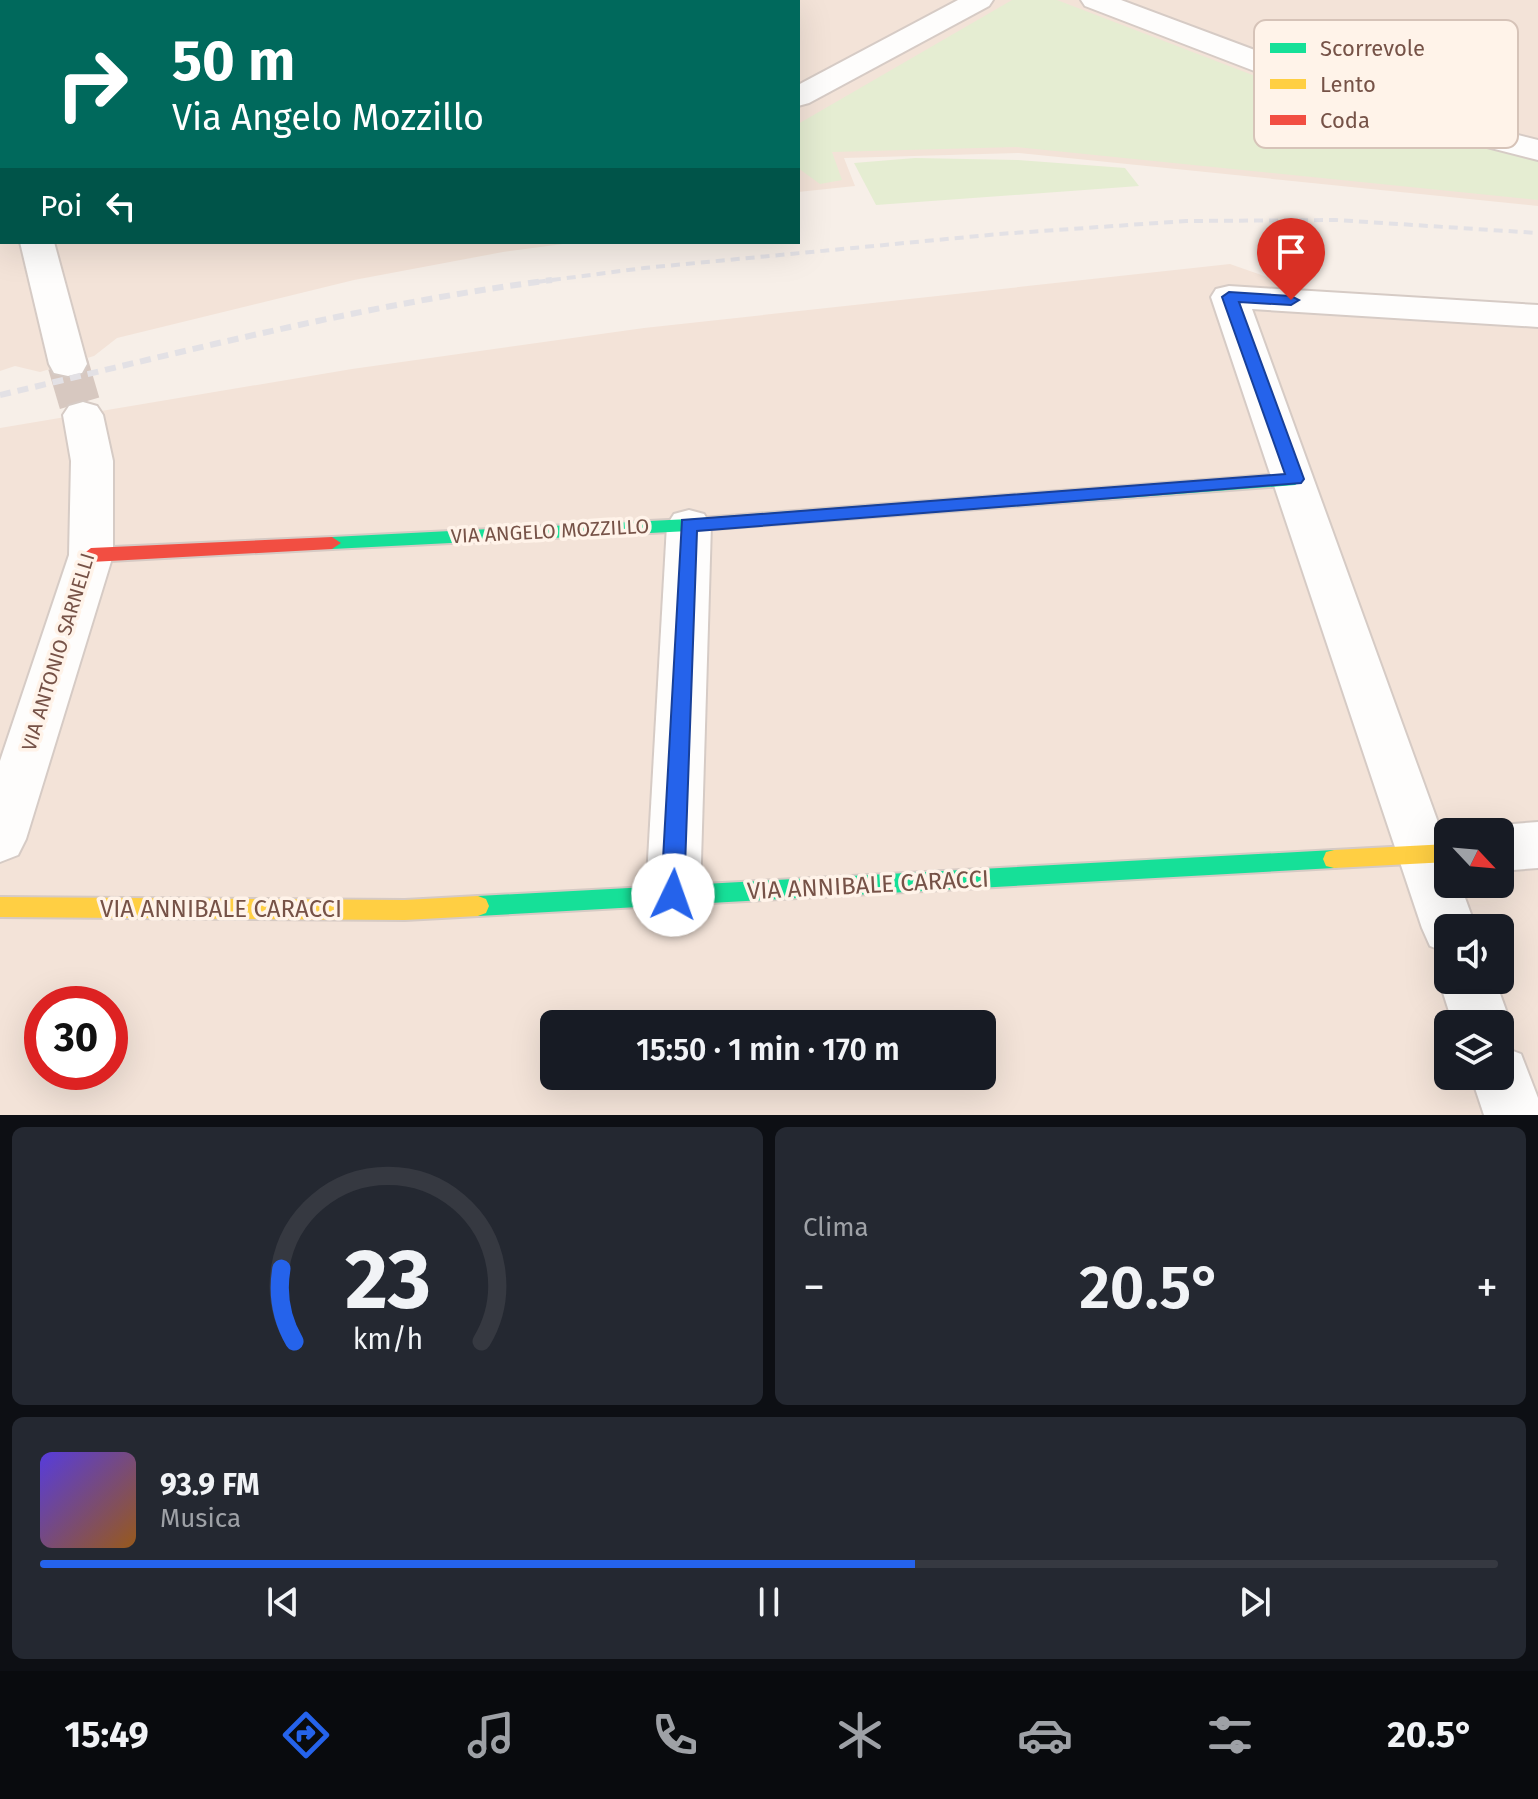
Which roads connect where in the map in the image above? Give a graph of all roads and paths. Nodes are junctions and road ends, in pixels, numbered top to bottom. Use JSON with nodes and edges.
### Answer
{"nodes":[{"id":1,"x":979,"y":0,"type":"edge"},
{"id":2,"x":1095,"y":0,"type":"edge"},
{"id":3,"x":1254,"y":60,"type":"edge"},
{"id":4,"x":800,"y":96,"type":"edge"},
{"id":5,"x":1518,"y":145,"type":"edge"},
{"id":6,"x":1538,"y":150,"type":"edge"},
{"id":7,"x":38,"y":244,"type":"edge"},
{"id":8,"x":1538,"y":316,"type":"edge"},
{"id":9,"x":68,"y":364,"type":"tunnel mouth"},
{"id":10,"x":83,"y":415,"type":"tunnel mouth"},
{"id":11,"x":1295,"y":479,"type":"junction"},
{"id":12,"x":689,"y":525,"type":"junction"},
{"id":13,"x":91,"y":555,"type":"junction"},
{"id":14,"x":0,"y":839,"type":"edge"},
{"id":15,"x":1538,"y":845,"type":"edge"},
{"id":16,"x":1514,"y":847,"type":"edge"},
{"id":17,"x":1434,"y":849,"type":"edge"},
{"id":18,"x":1434,"y":854,"type":"edge"},
{"id":19,"x":673,"y":895,"type":"junction"},
{"id":20,"x":0,"y":907,"type":"edge"},
{"id":21,"x":1505,"y":1090,"type":"edge"},
{"id":22,"x":1514,"y":1115,"type":"edge"}],
"edges":[{"from":1,"to":4,"type":"street"},
{"from":2,"to":3,"type":"street"},
{"from":5,"to":6,"type":"street"},
{"from":7,"to":9,"type":"street"},
{"from":8,"to":11,"type":"street"},
{"from":10,"to":13,"type":"street","name":"VIA ANTONIO SARNELLI"},
{"from":11,"to":12,"type":"street","name":"VIA ANGELO MOZZILLO"},
{"from":11,"to":17,"type":"street"},
{"from":12,"to":13,"type":"street","name":"VIA ANGELO MOZZILLO"},
{"from":12,"to":19,"type":"street"},
{"from":13,"to":14,"type":"street","name":"VIA ANTONIO SARNELLI"},
{"from":15,"to":16,"type":"street"},
{"from":18,"to":19,"type":"street","name":"VIA ANNIBALE CARACCI"},
{"from":19,"to":20,"type":"street","name":"VIA ANNIBALE CARACCI"},
{"from":21,"to":22,"type":"street"}]}
